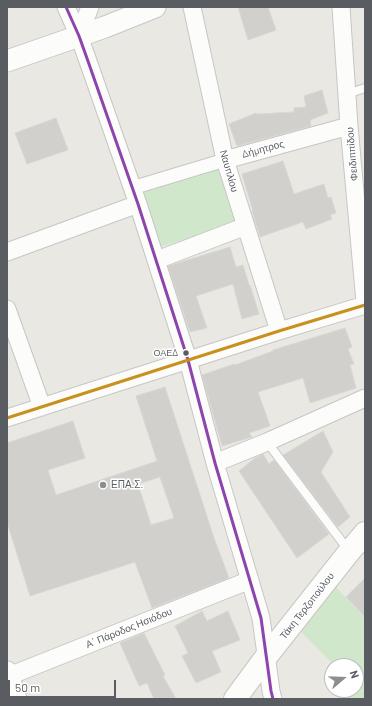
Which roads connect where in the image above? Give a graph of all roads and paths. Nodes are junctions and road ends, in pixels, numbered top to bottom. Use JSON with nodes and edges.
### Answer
{"nodes":[{"id":1,"x":66,"y":7,"type":"edge"},
{"id":2,"x":90,"y":7,"type":"edge"},
{"id":3,"x":155,"y":7,"type":"edge"},
{"id":4,"x":192,"y":7,"type":"edge"},
{"id":5,"x":341,"y":7,"type":"edge"},
{"id":6,"x":79,"y":36,"type":"junction"},
{"id":7,"x":7,"y":61,"type":"edge"},
{"id":8,"x":365,"y":88,"type":"edge"},
{"id":9,"x":347,"y":94,"type":"junction"},
{"id":10,"x":349,"y":126,"type":"junction"},
{"id":11,"x":225,"y":160,"type":"junction"},
{"id":12,"x":135,"y":196,"type":"junction"},
{"id":13,"x":246,"y":226,"type":"junction"},
{"id":14,"x":7,"y":252,"type":"edge"},
{"id":15,"x":156,"y":260,"type":"junction"},
{"id":16,"x":365,"y":303,"type":"edge"},
{"id":17,"x":7,"y":309,"type":"edge"},
{"id":18,"x":279,"y":331,"type":"junction"},
{"id":19,"x":188,"y":360,"type":"junction"},
{"id":20,"x":365,"y":398,"type":"edge"},
{"id":21,"x":42,"y":407,"type":"junction"},
{"id":22,"x":7,"y":418,"type":"edge"},
{"id":23,"x":267,"y":442,"type":"junction"},
{"id":24,"x":214,"y":463,"type":"junction"},
{"id":25,"x":365,"y":533,"type":"edge"},
{"id":26,"x":349,"y":552,"type":"junction"},
{"id":27,"x":250,"y":580,"type":"junction"},
{"id":28,"x":266,"y":657,"type":"junction"},
{"id":29,"x":8,"y":674,"type":"edge"},
{"id":30,"x":16,"y":699,"type":"edge"},
{"id":31,"x":235,"y":699,"type":"edge"},
{"id":32,"x":273,"y":699,"type":"edge"}],
"edges":[{"from":1,"to":6,"type":"street"},
{"from":2,"to":6,"type":"street"},
{"from":3,"to":6,"type":"street"},
{"from":4,"to":11,"type":"street","name":"Ναυπλίου"},
{"from":5,"to":9,"type":"street","name":"Φειδιππίδου"},
{"from":6,"to":7,"type":"street"},
{"from":6,"to":12,"type":"street"},
{"from":8,"to":9,"type":"lane"},
{"from":9,"to":10,"type":"street","name":"Φειδιππίδου"},
{"from":10,"to":11,"type":"street","name":"Δήμητρος"},
{"from":10,"to":16,"type":"street","name":"Φειδιππίδου"},
{"from":11,"to":12,"type":"street","name":"Δήμητρος"},
{"from":11,"to":13,"type":"street","name":"Ναυπλίου"},
{"from":12,"to":14,"type":"street"},
{"from":12,"to":15,"type":"street"},
{"from":13,"to":15,"type":"street"},
{"from":13,"to":18,"type":"street","name":"Ναυπλίου"},
{"from":15,"to":19,"type":"street"},
{"from":16,"to":18,"type":"street"},
{"from":17,"to":21,"type":"street"},
{"from":18,"to":19,"type":"street"},
{"from":19,"to":21,"type":"street"},
{"from":19,"to":24,"type":"street"},
{"from":20,"to":23,"type":"street"},
{"from":21,"to":22,"type":"street"},
{"from":23,"to":24,"type":"street"},
{"from":23,"to":26,"type":"lane"},
{"from":24,"to":27,"type":"street"},
{"from":25,"to":26,"type":"main road","name":"Τάκη Τερζοπούλου"},
{"from":26,"to":28,"type":"main road","name":"Τάκη Τερζοπούλου"},
{"from":27,"to":28,"type":"street"},
{"from":27,"to":29,"type":"street","name":"Α΄ Πάροδος Ησιόδου"},
{"from":28,"to":31,"type":"main road","name":"Τάκη Τερζοπούλου"},
{"from":28,"to":32,"type":"street"},
{"from":29,"to":30,"type":"street"}]}
